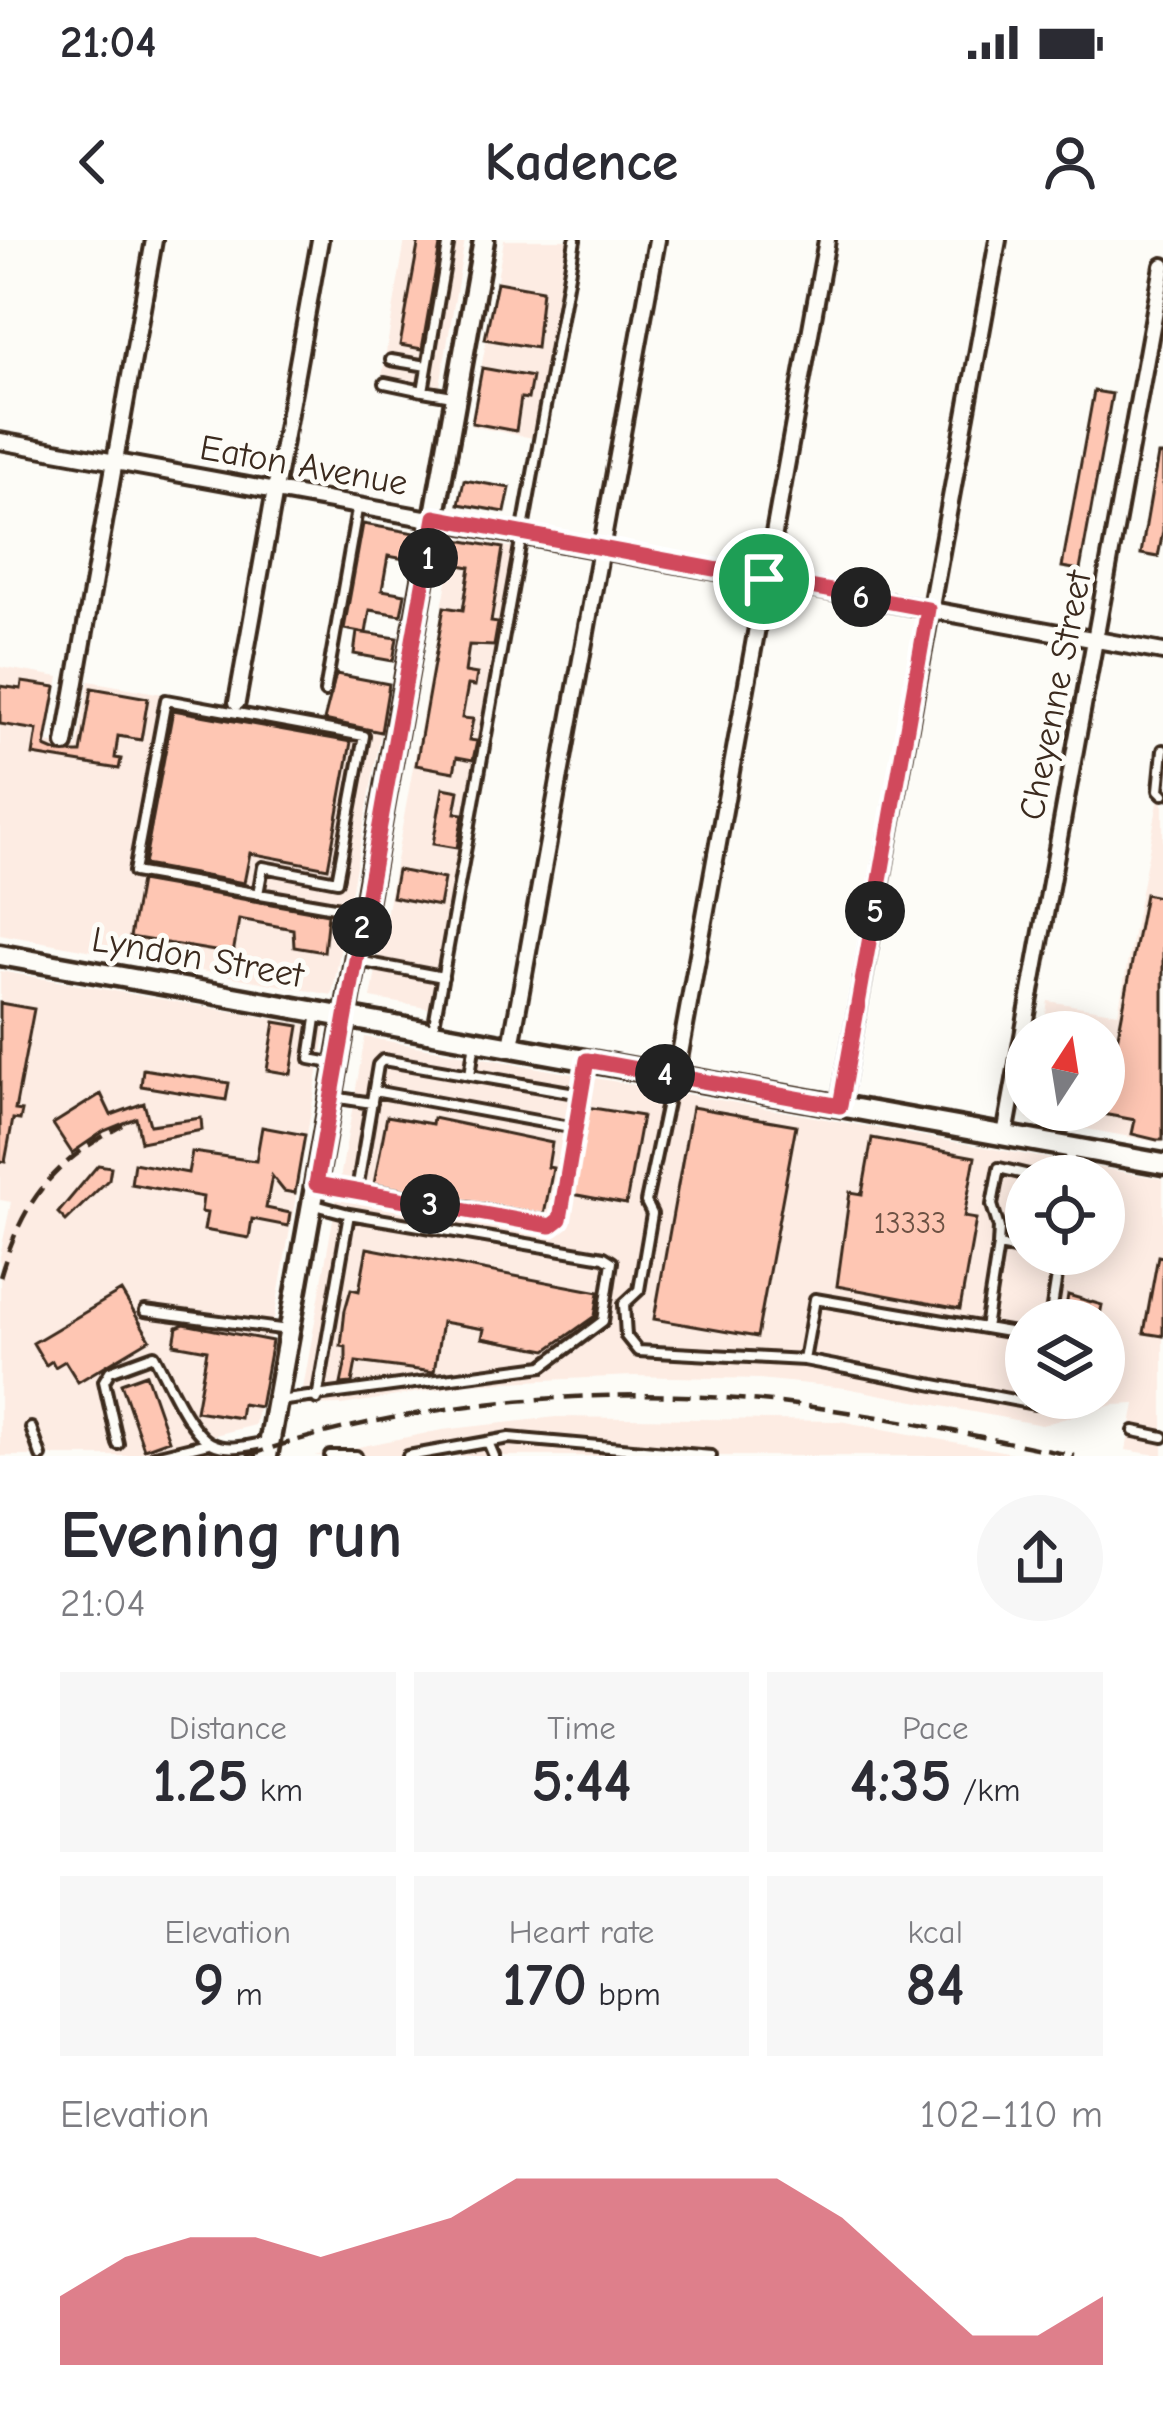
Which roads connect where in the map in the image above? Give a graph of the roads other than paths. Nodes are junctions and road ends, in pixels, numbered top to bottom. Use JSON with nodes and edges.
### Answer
{"nodes":[{"id":1,"x":154,"y":240,"type":"edge"},
{"id":2,"x":320,"y":240,"type":"edge"},
{"id":3,"x":449,"y":240,"type":"edge"},
{"id":4,"x":484,"y":240,"type":"edge"},
{"id":5,"x":575,"y":240,"type":"edge"},
{"id":6,"x":657,"y":240,"type":"edge"},
{"id":7,"x":827,"y":240,"type":"edge"},
{"id":8,"x":998,"y":240,"type":"edge"},
{"id":9,"x":1163,"y":266,"type":"edge"},
{"id":10,"x":391,"y":360,"type":"dead end"},
{"id":11,"x":427,"y":366,"type":"junction"},
{"id":12,"x":385,"y":383,"type":"dead end"},
{"id":13,"x":423,"y":391,"type":"junction"},
{"id":14,"x":456,"y":397,"type":"junction"},
{"id":15,"x":0,"y":441,"type":"edge"},
{"id":16,"x":113,"y":461,"type":"junction"},
{"id":17,"x":273,"y":489,"type":"junction"},
{"id":18,"x":358,"y":504,"type":"junction"},
{"id":19,"x":435,"y":517,"type":"junction"},
{"id":20,"x":522,"y":534,"type":"junction"},
{"id":21,"x":600,"y":548,"type":"junction"},
{"id":22,"x":764,"y":579,"type":"junction"},
{"id":23,"x":928,"y":609,"type":"junction"},
{"id":24,"x":1096,"y":640,"type":"junction"},
{"id":25,"x":1163,"y":652,"type":"edge"},
{"id":26,"x":325,"y":692,"type":"dead end"},
{"id":27,"x":237,"y":702,"type":"dead end"},
{"id":28,"x":65,"y":744,"type":"dead end"},
{"id":29,"x":1163,"y":750,"type":"edge"},
{"id":30,"x":1163,"y":794,"type":"edge"},
{"id":31,"x":258,"y":894,"type":"junction"},
{"id":32,"x":365,"y":913,"type":"junction"},
{"id":33,"x":0,"y":955,"type":"edge"},
{"id":34,"x":356,"y":961,"type":"junction"},
{"id":35,"x":443,"y":977,"type":"junction"},
{"id":36,"x":317,"y":1011,"type":"junction"},
{"id":37,"x":346,"y":1016,"type":"junction"},
{"id":38,"x":433,"y":1032,"type":"junction"},
{"id":39,"x":475,"y":1039,"type":"junction"},
{"id":40,"x":511,"y":1046,"type":"junction"},
{"id":41,"x":587,"y":1060,"type":"junction"},
{"id":42,"x":338,"y":1064,"type":"junction"},
{"id":43,"x":470,"y":1075,"type":"junction"},
{"id":44,"x":674,"y":1075,"type":"junction"},
{"id":45,"x":374,"y":1091,"type":"junction"},
{"id":46,"x":581,"y":1094,"type":"junction"},
{"id":47,"x":332,"y":1097,"type":"junction"},
{"id":48,"x":372,"y":1103,"type":"junction"},
{"id":49,"x":840,"y":1106,"type":"junction"},
{"id":50,"x":574,"y":1128,"type":"junction"},
{"id":51,"x":1005,"y":1135,"type":"junction"},
{"id":52,"x":1072,"y":1146,"type":"junction"},
{"id":53,"x":1070,"y":1155,"type":"edge"},
{"id":54,"x":1163,"y":1164,"type":"edge"},
{"id":55,"x":1005,"y":1169,"type":"edge"},
{"id":56,"x":316,"y":1184,"type":"junction"},
{"id":57,"x":357,"y":1190,"type":"junction"},
{"id":58,"x":313,"y":1204,"type":"junction"},
{"id":59,"x":349,"y":1214,"type":"junction"},
{"id":60,"x":998,"y":1246,"type":"junction"},
{"id":61,"x":1005,"y":1247,"type":"edge"},
{"id":62,"x":145,"y":1311,"type":"dead end"},
{"id":63,"x":985,"y":1328,"type":"junction"},
{"id":64,"x":290,"y":1330,"type":"junction"},
{"id":65,"x":1005,"y":1331,"type":"edge"},
{"id":66,"x":804,"y":1360,"type":"junction"},
{"id":67,"x":1005,"y":1398,"type":"edge"},
{"id":68,"x":316,"y":1399,"type":"junction"},
{"id":69,"x":277,"y":1401,"type":"junction"},
{"id":70,"x":32,"y":1428,"type":"dead end"},
{"id":71,"x":1134,"y":1431,"type":"dead end"},
{"id":72,"x":1163,"y":1437,"type":"edge"},
{"id":73,"x":488,"y":1442,"type":"junction"},
{"id":74,"x":208,"y":1443,"type":"junction"},
{"id":75,"x":118,"y":1444,"type":"dead end"},
{"id":76,"x":268,"y":1449,"type":"edge"},
{"id":77,"x":643,"y":1453,"type":"edge"},
{"id":78,"x":41,"y":1456,"type":"edge"},
{"id":79,"x":155,"y":1456,"type":"edge"},
{"id":80,"x":330,"y":1456,"type":"edge"},
{"id":81,"x":356,"y":1456,"type":"edge"},
{"id":82,"x":408,"y":1456,"type":"edge"},
{"id":83,"x":494,"y":1456,"type":"edge"},
{"id":84,"x":711,"y":1456,"type":"edge"}],
"edges":[{"from":1,"to":16,"type":"street"},
{"from":2,"to":17,"type":"street"},
{"from":3,"to":11,"type":"lane"},
{"from":4,"to":14,"type":"street"},
{"from":5,"to":20,"type":"lane"},
{"from":6,"to":21,"type":"street"},
{"from":7,"to":22,"type":"street"},
{"from":8,"to":23,"type":"street"},
{"from":9,"to":24,"type":"street","name":"Cheyenne Street"},
{"from":10,"to":11,"type":"lane"},
{"from":11,"to":13,"type":"lane"},
{"from":12,"to":13,"type":"lane"},
{"from":13,"to":14,"type":"lane"},
{"from":14,"to":19,"type":"street"},
{"from":15,"to":16,"type":"street","name":"Eaton Avenue"},
{"from":16,"to":17,"type":"street","name":"Eaton Avenue"},
{"from":16,"to":28,"type":"street"},
{"from":17,"to":18,"type":"street","name":"Eaton Avenue"},
{"from":17,"to":27,"type":"street"},
{"from":18,"to":19,"type":"street","name":"Eaton Avenue"},
{"from":18,"to":26,"type":"lane"},
{"from":19,"to":20,"type":"street","name":"Eaton Avenue"},
{"from":19,"to":32,"type":"street"},
{"from":20,"to":21,"type":"street","name":"Eaton Avenue"},
{"from":20,"to":35,"type":"lane"},
{"from":21,"to":22,"type":"street","name":"Eaton Avenue"},
{"from":21,"to":40,"type":"street"},
{"from":22,"to":23,"type":"street","name":"Eaton Avenue"},
{"from":22,"to":44,"type":"street"},
{"from":23,"to":24,"type":"street","name":"Eaton Avenue"},
{"from":23,"to":49,"type":"street"},
{"from":24,"to":25,"type":"street","name":"Eaton Avenue"},
{"from":24,"to":51,"type":"street","name":"Cheyenne Street"},
{"from":29,"to":30,"type":"lane"},
{"from":31,"to":31,"type":"lane"},
{"from":31,"to":32,"type":"lane"},
{"from":32,"to":34,"type":"street"},
{"from":33,"to":36,"type":"street","name":"Lyndon Street"},
{"from":34,"to":35,"type":"lane"},
{"from":34,"to":37,"type":"street"},
{"from":35,"to":38,"type":"lane"},
{"from":36,"to":37,"type":"street","name":"Lyndon Street"},
{"from":36,"to":42,"type":"lane"},
{"from":37,"to":38,"type":"street","name":"Lyndon Street"},
{"from":37,"to":42,"type":"street"},
{"from":38,"to":39,"type":"street","name":"Lyndon Street"},
{"from":39,"to":40,"type":"street","name":"Lyndon Street"},
{"from":39,"to":43,"type":"lane"},
{"from":40,"to":41,"type":"street","name":"Lyndon Street"},
{"from":41,"to":44,"type":"street","name":"Lyndon Street"},
{"from":41,"to":46,"type":"lane"},
{"from":42,"to":47,"type":"street"},
{"from":43,"to":45,"type":"lane"},
{"from":43,"to":46,"type":"lane"},
{"from":44,"to":49,"type":"street","name":"Lyndon Street"},
{"from":44,"to":66,"type":"lane"},
{"from":45,"to":48,"type":"lane"},
{"from":45,"to":50,"type":"lane"},
{"from":46,"to":50,"type":"lane"},
{"from":47,"to":48,"type":"lane"},
{"from":47,"to":56,"type":"street"},
{"from":48,"to":57,"type":"lane"},
{"from":49,"to":51,"type":"street","name":"Lyndon Street"},
{"from":50,"to":57,"type":"lane"},
{"from":51,"to":52,"type":"street","name":"Lyndon Street"},
{"from":52,"to":53,"type":"lane"},
{"from":52,"to":54,"type":"street","name":"Lyndon Street"},
{"from":55,"to":60,"type":"lane"},
{"from":56,"to":57,"type":"lane"},
{"from":56,"to":58,"type":"street"},
{"from":58,"to":59,"type":"lane"},
{"from":58,"to":64,"type":"street"},
{"from":59,"to":68,"type":"lane"},
{"from":59,"to":68,"type":"lane"},
{"from":60,"to":61,"type":"lane"},
{"from":60,"to":63,"type":"lane"},
{"from":62,"to":64,"type":"lane"},
{"from":63,"to":65,"type":"lane"},
{"from":63,"to":66,"type":"lane"},
{"from":64,"to":69,"type":"street"},
{"from":66,"to":67,"type":"lane"},
{"from":68,"to":69,"type":"lane"},
{"from":69,"to":76,"type":"street"},
{"from":70,"to":78,"type":"lane"},
{"from":71,"to":72,"type":"lane"},
{"from":73,"to":77,"type":"lane"},
{"from":73,"to":82,"type":"lane"},
{"from":73,"to":83,"type":"lane"},
{"from":74,"to":75,"type":"lane"},
{"from":74,"to":76,"type":"lane"},
{"from":74,"to":79,"type":"lane"},
{"from":77,"to":84,"type":"lane"},
{"from":80,"to":81,"type":"lane"}]}
